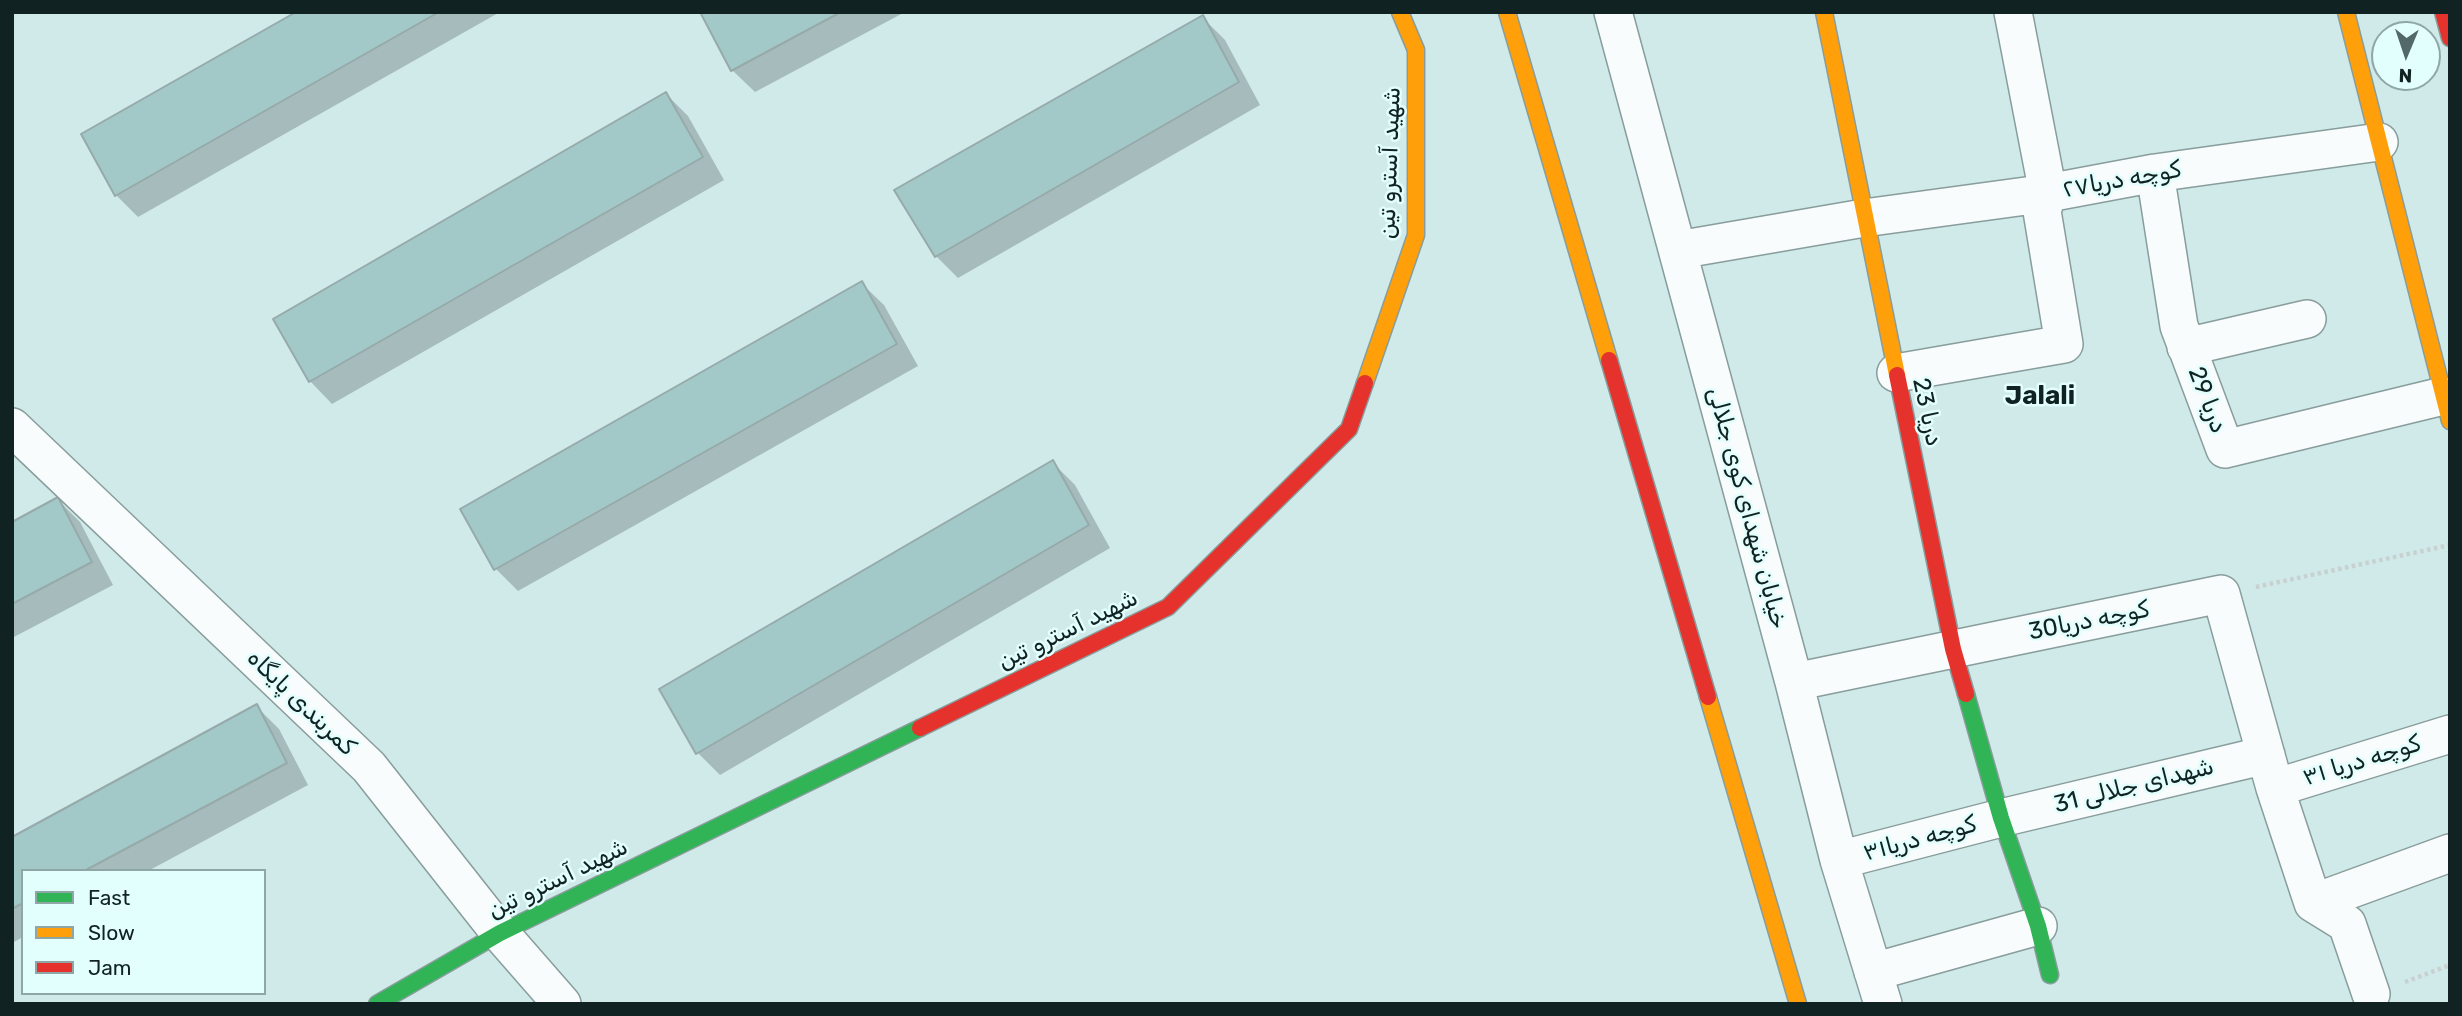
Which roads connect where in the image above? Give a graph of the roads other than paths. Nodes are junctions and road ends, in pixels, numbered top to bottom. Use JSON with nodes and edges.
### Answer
{"nodes":[{"id":1,"x":1400,"y":12,"type":"edge"},
{"id":2,"x":1507,"y":12,"type":"edge"},
{"id":3,"x":1613,"y":12,"type":"edge"},
{"id":4,"x":1824,"y":12,"type":"edge"},
{"id":5,"x":2443,"y":12,"type":"edge"},
{"id":6,"x":2349,"y":13,"type":"edge"},
{"id":7,"x":2021,"y":14,"type":"edge"},
{"id":8,"x":2450,"y":38,"type":"edge"},
{"id":9,"x":2379,"y":142,"type":"junction"},
{"id":10,"x":2155,"y":173,"type":"junction"},
{"id":11,"x":2048,"y":192,"type":"junction"},
{"id":12,"x":1864,"y":218,"type":"junction"},
{"id":13,"x":1678,"y":250,"type":"junction"},
{"id":14,"x":2306,"y":319,"type":"dead end"},
{"id":15,"x":2186,"y":348,"type":"junction"},
{"id":16,"x":1896,"y":373,"type":"junction"},
{"id":17,"x":2447,"y":409,"type":"edge"},
{"id":18,"x":12,"y":427,"type":"edge"},
{"id":19,"x":1953,"y":649,"type":"junction"},
{"id":20,"x":1794,"y":682,"type":"junction"},
{"id":21,"x":2450,"y":734,"type":"edge"},
{"id":22,"x":2270,"y":771,"type":"junction"},
{"id":23,"x":2001,"y":818,"type":"junction"},
{"id":24,"x":2450,"y":853,"type":"edge"},
{"id":25,"x":1839,"y":860,"type":"junction"},
{"id":26,"x":2313,"y":903,"type":"junction"},
{"id":27,"x":2038,"y":926,"type":"junction"},
{"id":28,"x":500,"y":933,"type":"junction"},
{"id":29,"x":2050,"y":975,"type":"dead end"},
{"id":30,"x":1878,"y":988,"type":"edge"},
{"id":31,"x":2371,"y":994,"type":"road end"},
{"id":32,"x":377,"y":1004,"type":"edge"},
{"id":33,"x":562,"y":1004,"type":"edge"},
{"id":34,"x":1798,"y":1004,"type":"edge"}],
"edges":[{"from":1,"to":28,"type":"street","name":"شهید آسترو تین"},
{"from":2,"to":34,"type":"street"},
{"from":3,"to":13,"type":"street","name":"خیابان شهدای کوی جلالی"},
{"from":4,"to":12,"type":"street","name":"دریا 23"},
{"from":5,"to":8,"type":"street"},
{"from":6,"to":9,"type":"street"},
{"from":7,"to":11,"type":"street"},
{"from":9,"to":10,"type":"street","name":"کوچه دریا۲۷"},
{"from":9,"to":17,"type":"street"},
{"from":10,"to":11,"type":"street","name":"کوچه دریا۲۷"},
{"from":10,"to":15,"type":"street","name":"دریا 29"},
{"from":11,"to":12,"type":"street","name":"کوچه دریا۲۷"},
{"from":11,"to":16,"type":"street"},
{"from":12,"to":13,"type":"street","name":"کوچه دریا۲۷"},
{"from":12,"to":16,"type":"street","name":"دریا 23"},
{"from":13,"to":20,"type":"street","name":"خیابان شهدای کوی جلالی"},
{"from":14,"to":15,"type":"street"},
{"from":15,"to":17,"type":"street","name":"دریا 29"},
{"from":16,"to":19,"type":"street","name":"دریا 23"},
{"from":18,"to":28,"type":"street","name":"کمربندی پایگاه"},
{"from":19,"to":20,"type":"street","name":"کوچه دریا30"},
{"from":19,"to":22,"type":"street","name":"کوچه دریا30"},
{"from":19,"to":23,"type":"street","name":"دریا 23"},
{"from":20,"to":25,"type":"street","name":"خیابان شهدای کوی جلالی"},
{"from":21,"to":22,"type":"street","name":"کوچه دریا ۳۱"},
{"from":22,"to":23,"type":"street","name":"شهدای جلالی 31"},
{"from":22,"to":26,"type":"street"},
{"from":23,"to":25,"type":"street","name":"کوچه دریا۳۱"},
{"from":23,"to":27,"type":"street","name":"دریا 23"},
{"from":24,"to":26,"type":"street"},
{"from":25,"to":30,"type":"street","name":"خیابان شهدای کوی جلالی"},
{"from":26,"to":31,"type":"street"},
{"from":27,"to":29,"type":"street","name":"دریا 23"},
{"from":27,"to":30,"type":"street"},
{"from":28,"to":32,"type":"street","name":"شهید آسترو تین"},
{"from":28,"to":33,"type":"street","name":"کمربندی پایگاه"}]}
